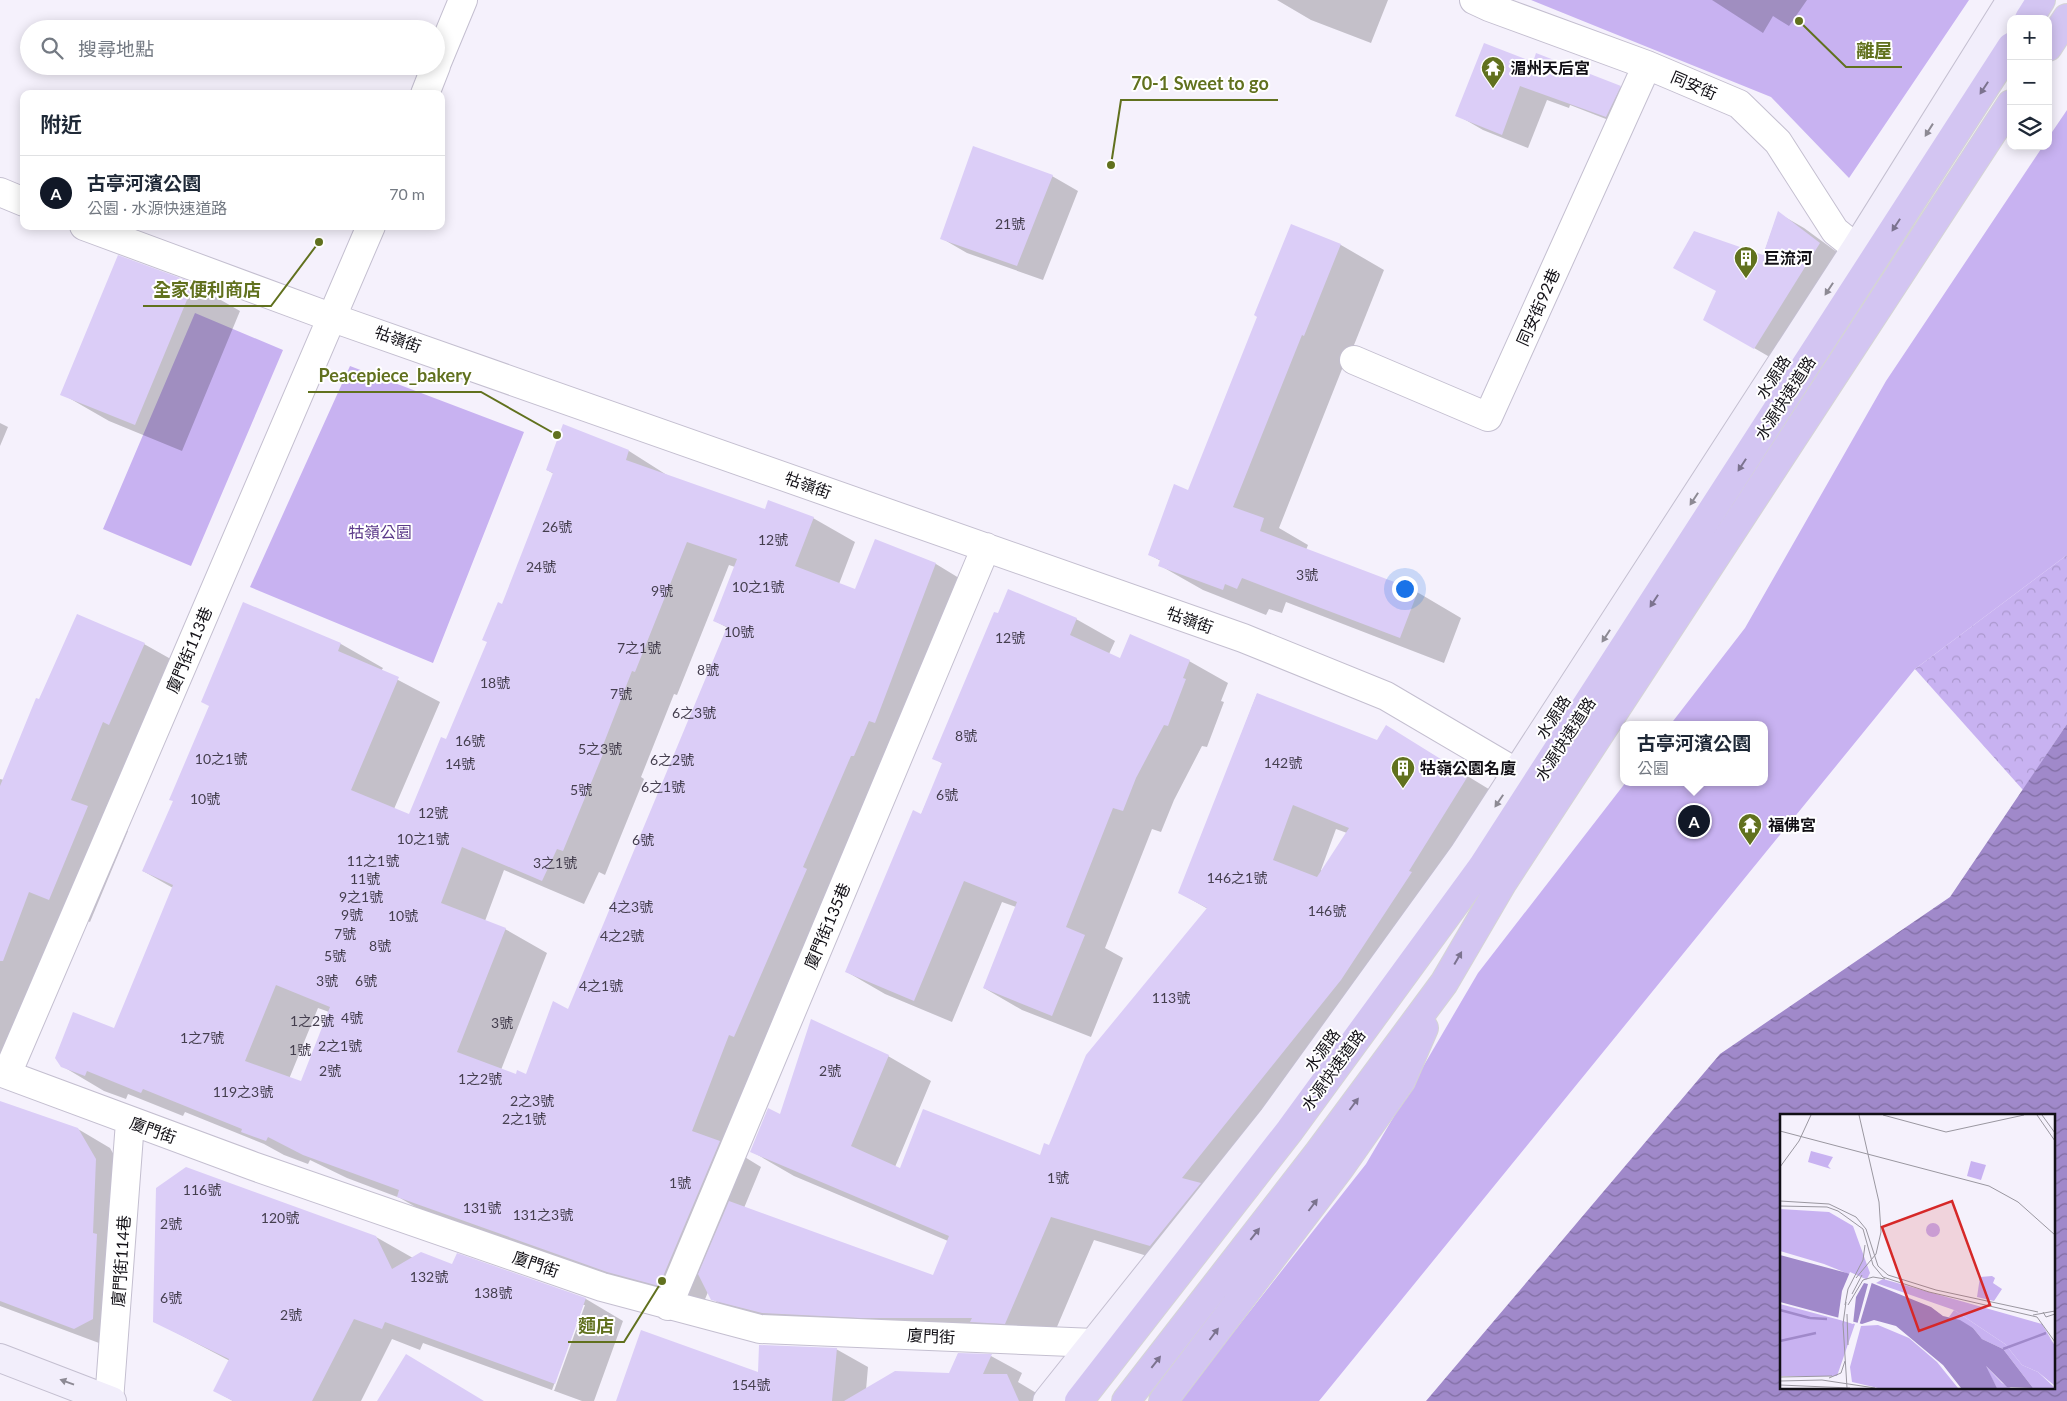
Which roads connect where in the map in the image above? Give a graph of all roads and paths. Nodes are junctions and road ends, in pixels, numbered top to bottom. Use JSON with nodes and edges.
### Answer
{"nodes":[{"id":1,"x":463,"y":0,"type":"edge"},
{"id":2,"x":1474,"y":0,"type":"edge"},
{"id":3,"x":2011,"y":0,"type":"edge"},
{"id":4,"x":2041,"y":0,"type":"edge"},
{"id":5,"x":2032,"y":15,"type":"edge"},
{"id":6,"x":2067,"y":18,"type":"edge"},
{"id":7,"x":2052,"y":41,"type":"edge"},
{"id":8,"x":445,"y":44,"type":"edge"},
{"id":9,"x":2007,"y":54,"type":"edge"},
{"id":10,"x":1647,"y":65,"type":"junction"},
{"id":11,"x":432,"y":75,"type":"edge"},
{"id":12,"x":426,"y":90,"type":"edge"},
{"id":13,"x":2010,"y":105,"type":"edge"},
{"id":14,"x":0,"y":192,"type":"edge"},
{"id":15,"x":20,"y":200,"type":"edge"},
{"id":16,"x":95,"y":230,"type":"edge"},
{"id":17,"x":369,"y":230,"type":"edge"},
{"id":18,"x":1856,"y":248,"type":"junction"},
{"id":19,"x":333,"y":318,"type":"junction"},
{"id":20,"x":1354,"y":360,"type":"dead end"},
{"id":21,"x":986,"y":547,"type":"junction"},
{"id":22,"x":1518,"y":773,"type":"junction"},
{"id":23,"x":1444,"y":983,"type":"junction"},
{"id":24,"x":4,"y":1073,"type":"edge"},
{"id":25,"x":130,"y":1122,"type":"junction"},
{"id":26,"x":668,"y":1306,"type":"junction"},
{"id":27,"x":1095,"y":1343,"type":"junction"},
{"id":28,"x":0,"y":1358,"type":"edge"},
{"id":29,"x":110,"y":1401,"type":"edge"},
{"id":30,"x":1047,"y":1401,"type":"edge"},
{"id":31,"x":1078,"y":1401,"type":"edge"},
{"id":32,"x":1126,"y":1401,"type":"edge"},
{"id":33,"x":1164,"y":1401,"type":"edge"}],
"edges":[{"from":1,"to":8,"type":"street"},
{"from":2,"to":10,"type":"street","name":"同安街"},
{"from":3,"to":18,"type":"main road","name":"水源路","one_way":true},
{"from":4,"to":5,"type":"highway"},
{"from":6,"to":7,"type":"highway"},
{"from":9,"to":31,"type":"highway","name":"水源快速道路","one_way":true},
{"from":10,"to":18,"type":"street","name":"同安街"},
{"from":10,"to":20,"type":"street","name":"同安街92巷"},
{"from":11,"to":12,"type":"street"},
{"from":23,"to":13,"type":"highway","name":"水源快速道路","one_way":true},
{"from":14,"to":15,"type":"street"},
{"from":16,"to":19,"type":"street","name":"牯嶺街"},
{"from":17,"to":19,"type":"street","name":"廈門街113巷"},
{"from":18,"to":22,"type":"main road","name":"水源路","one_way":true},
{"from":19,"to":21,"type":"street","name":"牯嶺街"},
{"from":19,"to":24,"type":"street","name":"廈門街113巷"},
{"from":21,"to":22,"type":"street","name":"牯嶺街"},
{"from":21,"to":26,"type":"street","name":"廈門街135巷"},
{"from":22,"to":27,"type":"main road","name":"水源路","one_way":true},
{"from":32,"to":23,"type":"highway","name":"水源快速道路","one_way":true},
{"from":33,"to":23,"type":"highway","one_way":true},
{"from":24,"to":25,"type":"street","name":"廈門街"},
{"from":25,"to":26,"type":"street","name":"廈門街"},
{"from":25,"to":29,"type":"street","name":"廈門街114巷"},
{"from":26,"to":27,"type":"street","name":"廈門街"},
{"from":27,"to":30,"type":"main road","name":"水源路"},
{"from":29,"to":28,"type":"main road","one_way":true}]}
